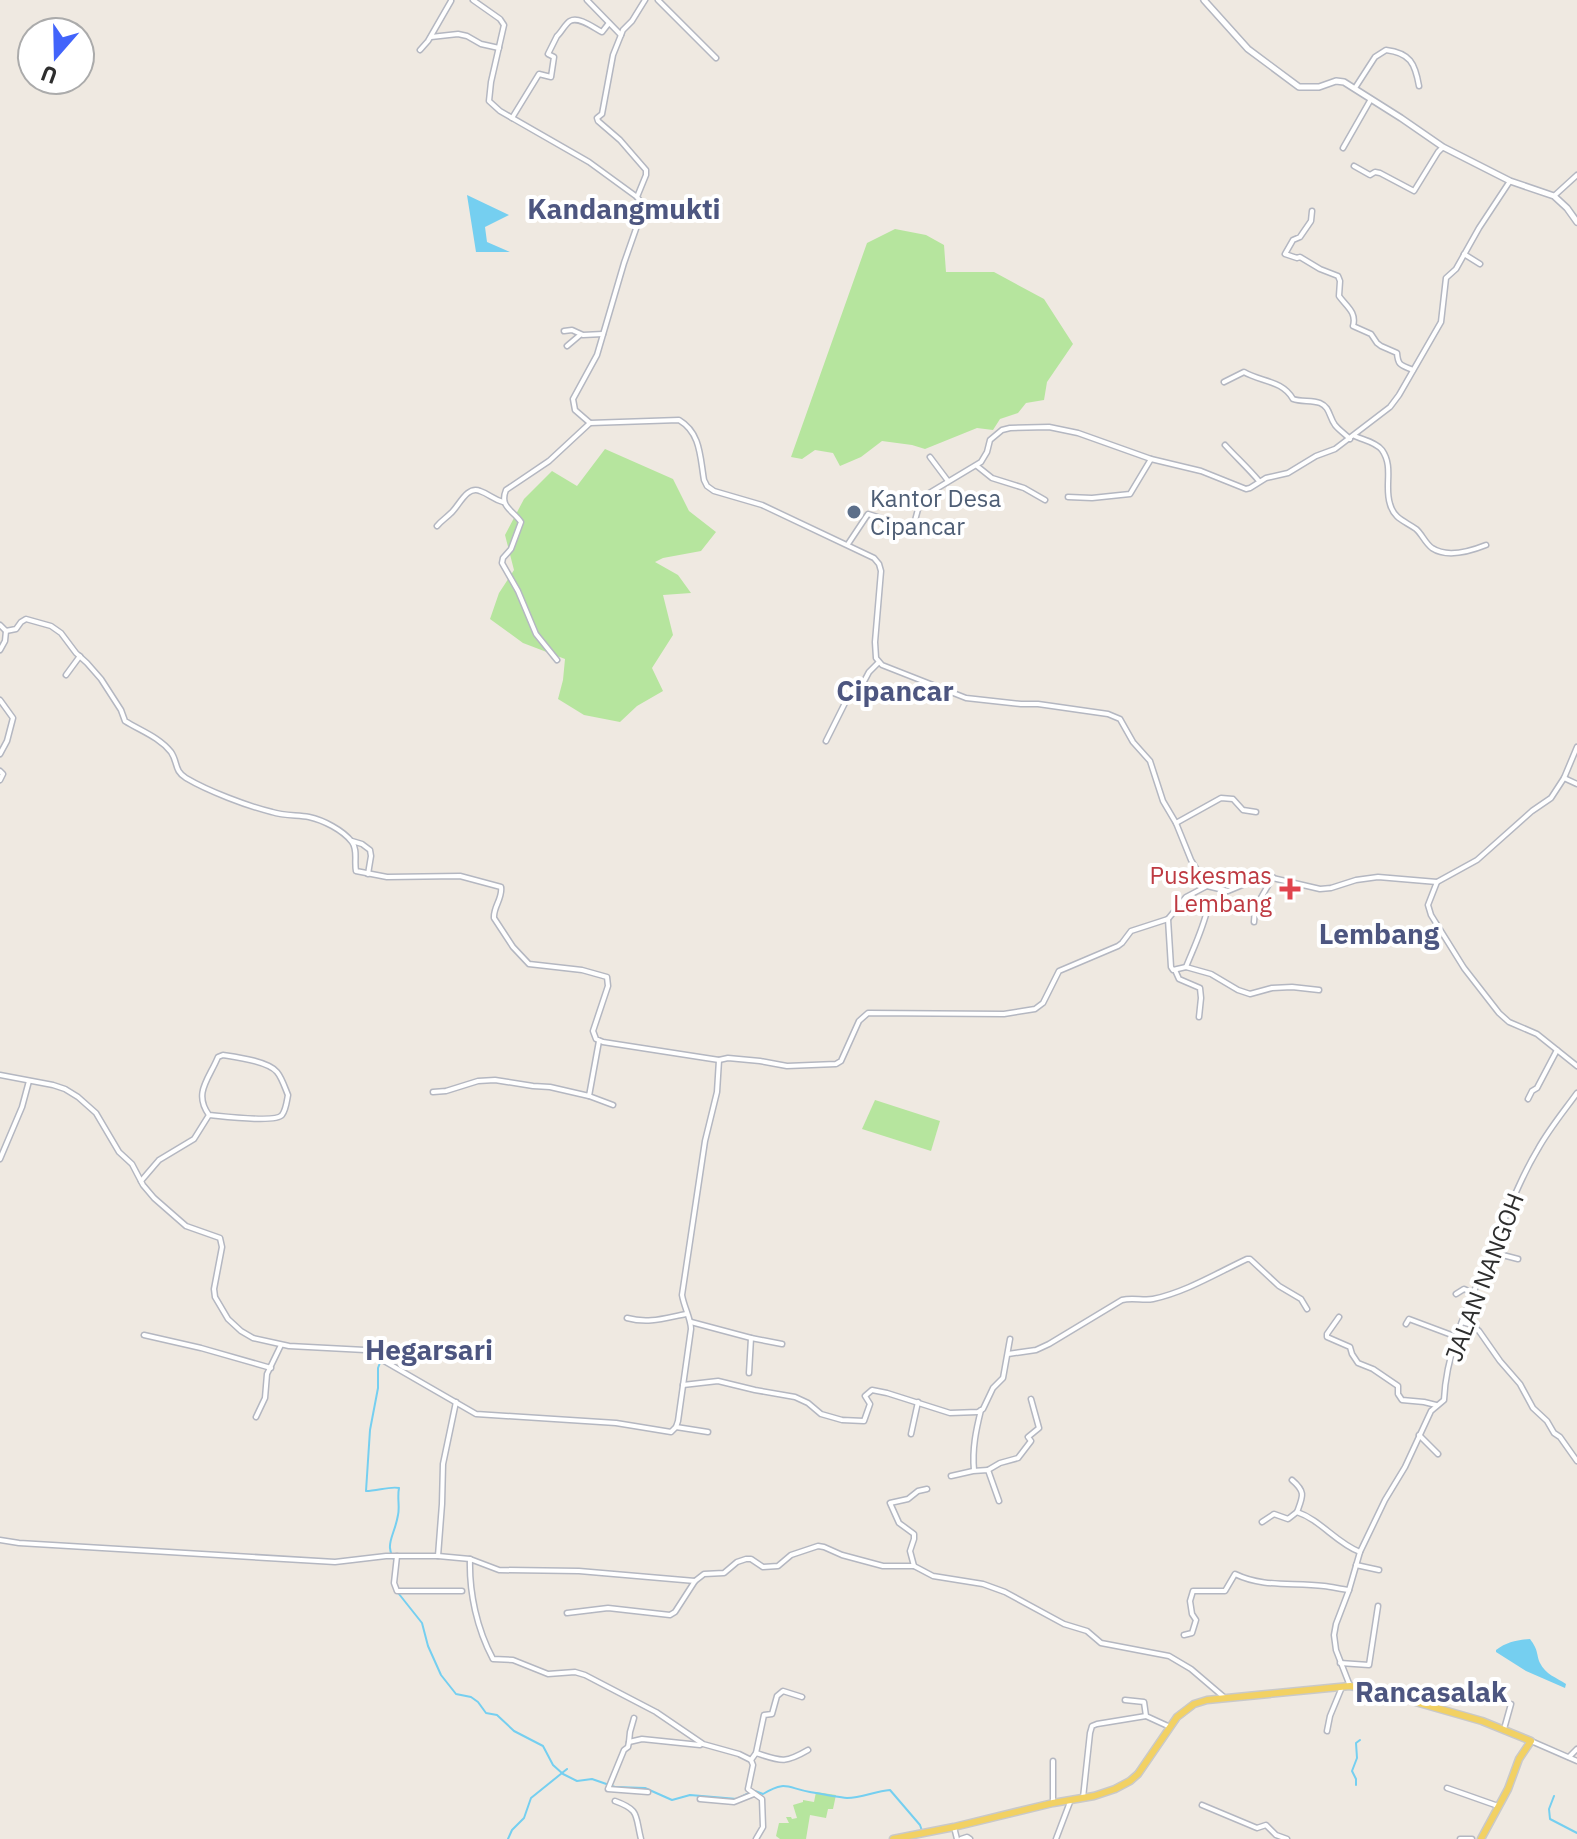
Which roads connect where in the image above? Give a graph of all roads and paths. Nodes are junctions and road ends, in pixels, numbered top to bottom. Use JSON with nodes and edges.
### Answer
{"nodes":[{"id":1,"x":473,"y":0,"type":"edge"},
{"id":2,"x":587,"y":0,"type":"edge"},
{"id":3,"x":645,"y":0,"type":"edge"},
{"id":4,"x":658,"y":0,"type":"edge"},
{"id":5,"x":1204,"y":0,"type":"edge"},
{"id":6,"x":451,"y":1,"type":"edge"},
{"id":7,"x":609,"y":23,"type":"junction"},
{"id":8,"x":621,"y":35,"type":"junction"},
{"id":9,"x":431,"y":37,"type":"junction"},
{"id":10,"x":499,"y":48,"type":"junction"},
{"id":11,"x":420,"y":50,"type":"dead end"},
{"id":12,"x":716,"y":58,"type":"dead end"},
{"id":13,"x":1419,"y":86,"type":"dead end"},
{"id":14,"x":1355,"y":88,"type":"junction"},
{"id":15,"x":1371,"y":99,"type":"junction"},
{"id":16,"x":512,"y":118,"type":"junction"},
{"id":17,"x":1443,"y":147,"type":"junction"},
{"id":18,"x":1343,"y":148,"type":"dead end"},
{"id":19,"x":1354,"y":166,"type":"dead end"},
{"id":20,"x":1577,"y":175,"type":"edge"},
{"id":21,"x":1510,"y":181,"type":"junction"},
{"id":22,"x":1554,"y":196,"type":"junction"},
{"id":23,"x":637,"y":197,"type":"junction"},
{"id":24,"x":1312,"y":211,"type":"dead end"},
{"id":25,"x":1577,"y":222,"type":"edge"},
{"id":26,"x":1464,"y":254,"type":"junction"},
{"id":27,"x":1480,"y":264,"type":"dead end"},
{"id":28,"x":564,"y":331,"type":"dead end"},
{"id":29,"x":603,"y":334,"type":"junction"},
{"id":30,"x":580,"y":335,"type":"junction"},
{"id":31,"x":567,"y":346,"type":"dead end"},
{"id":32,"x":1413,"y":370,"type":"junction"},
{"id":33,"x":1224,"y":382,"type":"dead end"},
{"id":34,"x":590,"y":423,"type":"junction"},
{"id":35,"x":1352,"y":437,"type":"junction"},
{"id":36,"x":1225,"y":445,"type":"dead end"},
{"id":37,"x":930,"y":457,"type":"dead end"},
{"id":38,"x":1151,"y":459,"type":"junction"},
{"id":39,"x":976,"y":465,"type":"junction"},
{"id":40,"x":948,"y":481,"type":"junction"},
{"id":41,"x":1259,"y":481,"type":"junction"},
{"id":42,"x":1068,"y":497,"type":"dead end"},
{"id":43,"x":1045,"y":500,"type":"dead end"},
{"id":44,"x":503,"y":502,"type":"junction"},
{"id":45,"x":437,"y":526,"type":"dead end"},
{"id":46,"x":848,"y":544,"type":"junction"},
{"id":47,"x":1486,"y":545,"type":"dead end"},
{"id":48,"x":0,"y":625,"type":"edge"},
{"id":49,"x":6,"y":631,"type":"junction"},
{"id":50,"x":0,"y":650,"type":"edge"},
{"id":51,"x":80,"y":656,"type":"junction"},
{"id":52,"x":557,"y":660,"type":"dead end"},
{"id":53,"x":878,"y":663,"type":"junction"},
{"id":54,"x":66,"y":675,"type":"dead end"},
{"id":55,"x":0,"y":700,"type":"edge"},
{"id":56,"x":826,"y":741,"type":"dead end"},
{"id":57,"x":1577,"y":747,"type":"edge"},
{"id":58,"x":0,"y":754,"type":"edge"},
{"id":59,"x":0,"y":771,"type":"edge"},
{"id":60,"x":1564,"y":778,"type":"junction"},
{"id":61,"x":0,"y":780,"type":"edge"},
{"id":62,"x":1577,"y":784,"type":"edge"},
{"id":63,"x":1256,"y":812,"type":"dead end"},
{"id":64,"x":1176,"y":823,"type":"junction"},
{"id":65,"x":351,"y":840,"type":"junction"},
{"id":66,"x":368,"y":874,"type":"junction"},
{"id":67,"x":1273,"y":877,"type":"junction"},
{"id":68,"x":1437,"y":882,"type":"junction"},
{"id":69,"x":1207,"y":886,"type":"junction"},
{"id":70,"x":1208,"y":907,"type":"dead end"},
{"id":71,"x":1168,"y":919,"type":"junction"},
{"id":72,"x":1254,"y":922,"type":"dead end"},
{"id":73,"x":1186,"y":967,"type":"junction"},
{"id":74,"x":1175,"y":970,"type":"junction"},
{"id":75,"x":1319,"y":990,"type":"dead end"},
{"id":76,"x":1199,"y":1017,"type":"dead end"},
{"id":77,"x":599,"y":1041,"type":"junction"},
{"id":78,"x":1558,"y":1050,"type":"junction"},
{"id":79,"x":719,"y":1060,"type":"junction"},
{"id":80,"x":1577,"y":1066,"type":"edge"},
{"id":81,"x":0,"y":1075,"type":"edge"},
{"id":82,"x":29,"y":1081,"type":"junction"},
{"id":83,"x":433,"y":1092,"type":"dead end"},
{"id":84,"x":1577,"y":1093,"type":"edge"},
{"id":85,"x":589,"y":1096,"type":"junction"},
{"id":86,"x":1528,"y":1099,"type":"dead end"},
{"id":87,"x":613,"y":1105,"type":"dead end"},
{"id":88,"x":209,"y":1115,"type":"junction"},
{"id":89,"x":0,"y":1159,"type":"edge"},
{"id":90,"x":141,"y":1181,"type":"junction"},
{"id":91,"x":1491,"y":1252,"type":"junction"},
{"id":92,"x":1518,"y":1259,"type":"dead end"},
{"id":93,"x":1473,"y":1293,"type":"junction"},
{"id":94,"x":1456,"y":1294,"type":"dead end"},
{"id":95,"x":1307,"y":1309,"type":"dead end"},
{"id":96,"x":686,"y":1314,"type":"junction"},
{"id":97,"x":1339,"y":1317,"type":"dead end"},
{"id":98,"x":627,"y":1318,"type":"dead end"},
{"id":99,"x":691,"y":1322,"type":"junction"},
{"id":100,"x":1462,"y":1322,"type":"junction"},
{"id":101,"x":1406,"y":1324,"type":"dead end"},
{"id":102,"x":144,"y":1335,"type":"dead end"},
{"id":103,"x":1457,"y":1337,"type":"junction"},
{"id":104,"x":751,"y":1338,"type":"junction"},
{"id":105,"x":1010,"y":1339,"type":"dead end"},
{"id":106,"x":782,"y":1344,"type":"dead end"},
{"id":107,"x":281,"y":1345,"type":"junction"},
{"id":108,"x":1008,"y":1354,"type":"junction"},
{"id":109,"x":271,"y":1368,"type":"junction"},
{"id":110,"x":749,"y":1373,"type":"dead end"},
{"id":111,"x":683,"y":1385,"type":"junction"},
{"id":112,"x":1031,"y":1399,"type":"dead end"},
{"id":113,"x":456,"y":1402,"type":"junction"},
{"id":114,"x":918,"y":1402,"type":"junction"},
{"id":115,"x":1438,"y":1406,"type":"junction"},
{"id":116,"x":981,"y":1410,"type":"junction"},
{"id":117,"x":256,"y":1417,"type":"dead end"},
{"id":118,"x":676,"y":1427,"type":"junction"},
{"id":119,"x":708,"y":1432,"type":"dead end"},
{"id":120,"x":911,"y":1434,"type":"dead end"},
{"id":121,"x":1419,"y":1435,"type":"junction"},
{"id":122,"x":1438,"y":1454,"type":"dead end"},
{"id":123,"x":1577,"y":1461,"type":"edge"},
{"id":124,"x":988,"y":1470,"type":"junction"},
{"id":125,"x":974,"y":1471,"type":"junction"},
{"id":126,"x":951,"y":1476,"type":"dead end"},
{"id":127,"x":1292,"y":1480,"type":"dead end"},
{"id":128,"x":927,"y":1489,"type":"dead end"},
{"id":129,"x":999,"y":1501,"type":"dead end"},
{"id":130,"x":1297,"y":1512,"type":"junction"},
{"id":131,"x":1262,"y":1522,"type":"dead end"},
{"id":132,"x":0,"y":1540,"type":"edge"},
{"id":133,"x":1360,"y":1552,"type":"junction"},
{"id":134,"x":396,"y":1556,"type":"junction"},
{"id":135,"x":438,"y":1556,"type":"junction"},
{"id":136,"x":470,"y":1559,"type":"junction"},
{"id":137,"x":1356,"y":1565,"type":"junction"},
{"id":138,"x":914,"y":1566,"type":"junction"},
{"id":139,"x":1379,"y":1570,"type":"dead end"},
{"id":140,"x":695,"y":1581,"type":"junction"},
{"id":141,"x":1349,"y":1590,"type":"junction"},
{"id":142,"x":462,"y":1591,"type":"dead end"},
{"id":143,"x":1378,"y":1606,"type":"dead end"},
{"id":144,"x":567,"y":1613,"type":"dead end"},
{"id":145,"x":1184,"y":1635,"type":"dead end"},
{"id":146,"x":1340,"y":1663,"type":"junction"},
{"id":147,"x":1346,"y":1687,"type":"junction"},
{"id":148,"x":802,"y":1697,"type":"dead end"},
{"id":149,"x":1225,"y":1698,"type":"junction"},
{"id":150,"x":1125,"y":1700,"type":"dead end"},
{"id":151,"x":1511,"y":1704,"type":"dead end"},
{"id":152,"x":1146,"y":1716,"type":"junction"},
{"id":153,"x":634,"y":1718,"type":"dead end"},
{"id":154,"x":1170,"y":1727,"type":"junction"},
{"id":155,"x":1504,"y":1729,"type":"junction"},
{"id":156,"x":1327,"y":1731,"type":"dead end"},
{"id":157,"x":1531,"y":1741,"type":"junction"},
{"id":158,"x":629,"y":1742,"type":"junction"},
{"id":159,"x":703,"y":1744,"type":"junction"},
{"id":160,"x":1577,"y":1749,"type":"edge"},
{"id":161,"x":808,"y":1750,"type":"dead end"},
{"id":162,"x":756,"y":1753,"type":"junction"},
{"id":163,"x":1569,"y":1757,"type":"junction"},
{"id":164,"x":751,"y":1760,"type":"junction"},
{"id":165,"x":1053,"y":1761,"type":"dead end"},
{"id":166,"x":1577,"y":1761,"type":"edge"},
{"id":167,"x":1447,"y":1788,"type":"dead end"},
{"id":168,"x":648,"y":1792,"type":"dead end"},
{"id":169,"x":752,"y":1792,"type":"junction"},
{"id":170,"x":1083,"y":1798,"type":"junction"},
{"id":171,"x":700,"y":1799,"type":"dead end"},
{"id":172,"x":1071,"y":1799,"type":"junction"},
{"id":173,"x":615,"y":1801,"type":"dead end"},
{"id":174,"x":1053,"y":1803,"type":"junction"},
{"id":175,"x":1202,"y":1805,"type":"dead end"},
{"id":176,"x":1495,"y":1805,"type":"junction"},
{"id":177,"x":954,"y":1827,"type":"junction"},
{"id":178,"x":1483,"y":1836,"type":"edge"},
{"id":179,"x":641,"y":1839,"type":"edge"},
{"id":180,"x":756,"y":1839,"type":"edge"},
{"id":181,"x":893,"y":1839,"type":"edge"},
{"id":182,"x":964,"y":1839,"type":"edge"},
{"id":183,"x":1056,"y":1839,"type":"edge"},
{"id":184,"x":1287,"y":1839,"type":"edge"},
{"id":185,"x":1460,"y":1839,"type":"edge"},
{"id":186,"x":1472,"y":1839,"type":"edge"}],
"edges":[{"from":1,"to":10,"type":"street"},
{"from":2,"to":7,"type":"street"},
{"from":3,"to":8,"type":"street"},
{"from":4,"to":12,"type":"street"},
{"from":5,"to":14,"type":"street"},
{"from":6,"to":9,"type":"street"},
{"from":7,"to":8,"type":"street"},
{"from":7,"to":16,"type":"street"},
{"from":8,"to":23,"type":"street"},
{"from":9,"to":10,"type":"street"},
{"from":9,"to":11,"type":"street"},
{"from":10,"to":16,"type":"street"},
{"from":13,"to":14,"type":"street"},
{"from":14,"to":15,"type":"street"},
{"from":15,"to":17,"type":"street"},
{"from":15,"to":18,"type":"street"},
{"from":16,"to":23,"type":"street"},
{"from":17,"to":19,"type":"street"},
{"from":17,"to":21,"type":"street"},
{"from":20,"to":22,"type":"street"},
{"from":21,"to":22,"type":"street"},
{"from":21,"to":26,"type":"street"},
{"from":22,"to":25,"type":"street"},
{"from":23,"to":29,"type":"street"},
{"from":24,"to":32,"type":"street"},
{"from":26,"to":27,"type":"street"},
{"from":26,"to":32,"type":"street"},
{"from":28,"to":30,"type":"street"},
{"from":29,"to":30,"type":"street"},
{"from":29,"to":34,"type":"street"},
{"from":30,"to":31,"type":"street"},
{"from":32,"to":35,"type":"street"},
{"from":33,"to":35,"type":"street"},
{"from":34,"to":44,"type":"street"},
{"from":34,"to":46,"type":"street"},
{"from":35,"to":41,"type":"street"},
{"from":35,"to":47,"type":"street"},
{"from":36,"to":41,"type":"street"},
{"from":37,"to":40,"type":"street"},
{"from":38,"to":39,"type":"street"},
{"from":38,"to":41,"type":"street"},
{"from":38,"to":42,"type":"street"},
{"from":39,"to":40,"type":"street"},
{"from":39,"to":43,"type":"street"},
{"from":40,"to":46,"type":"street"},
{"from":44,"to":45,"type":"street"},
{"from":44,"to":52,"type":"street"},
{"from":46,"to":53,"type":"street"},
{"from":48,"to":49,"type":"street"},
{"from":49,"to":50,"type":"street"},
{"from":49,"to":51,"type":"street"},
{"from":51,"to":54,"type":"street"},
{"from":51,"to":65,"type":"street"},
{"from":53,"to":56,"type":"street"},
{"from":53,"to":64,"type":"street"},
{"from":55,"to":58,"type":"street"},
{"from":57,"to":60,"type":"street"},
{"from":59,"to":61,"type":"street"},
{"from":60,"to":62,"type":"street"},
{"from":60,"to":68,"type":"street"},
{"from":63,"to":64,"type":"street"},
{"from":64,"to":69,"type":"street"},
{"from":65,"to":66,"type":"street"},
{"from":65,"to":66,"type":"street"},
{"from":66,"to":77,"type":"street"},
{"from":67,"to":68,"type":"street"},
{"from":67,"to":69,"type":"street"},
{"from":67,"to":72,"type":"street"},
{"from":68,"to":78,"type":"street"},
{"from":69,"to":71,"type":"street"},
{"from":70,"to":73,"type":"street"},
{"from":71,"to":74,"type":"street"},
{"from":71,"to":79,"type":"street"},
{"from":73,"to":74,"type":"street"},
{"from":73,"to":75,"type":"street"},
{"from":74,"to":76,"type":"street"},
{"from":77,"to":79,"type":"street"},
{"from":77,"to":85,"type":"street"},
{"from":78,"to":80,"type":"street"},
{"from":78,"to":86,"type":"street"},
{"from":79,"to":96,"type":"street"},
{"from":81,"to":82,"type":"street"},
{"from":82,"to":89,"type":"street"},
{"from":82,"to":90,"type":"street"},
{"from":83,"to":85,"type":"street"},
{"from":84,"to":91,"type":"street","name":"JALAN NANGOH"},
{"from":85,"to":87,"type":"street"},
{"from":88,"to":88,"type":"street"},
{"from":88,"to":90,"type":"street"},
{"from":90,"to":107,"type":"street"},
{"from":91,"to":92,"type":"street"},
{"from":91,"to":93,"type":"street","name":"JALAN NANGOH"},
{"from":93,"to":94,"type":"street"},
{"from":93,"to":100,"type":"street","name":"JALAN NANGOH"},
{"from":95,"to":108,"type":"street"},
{"from":96,"to":98,"type":"street"},
{"from":96,"to":99,"type":"street"},
{"from":97,"to":115,"type":"street"},
{"from":99,"to":104,"type":"street"},
{"from":99,"to":111,"type":"street"},
{"from":100,"to":103,"type":"street","name":"JALAN NANGOH"},
{"from":100,"to":123,"type":"street"},
{"from":101,"to":103,"type":"street"},
{"from":102,"to":109,"type":"street"},
{"from":103,"to":115,"type":"street","name":"JALAN NANGOH"},
{"from":104,"to":106,"type":"street"},
{"from":104,"to":110,"type":"street"},
{"from":105,"to":108,"type":"street"},
{"from":107,"to":109,"type":"street"},
{"from":107,"to":113,"type":"street"},
{"from":108,"to":116,"type":"street"},
{"from":109,"to":117,"type":"street"},
{"from":111,"to":114,"type":"street"},
{"from":111,"to":118,"type":"street"},
{"from":112,"to":124,"type":"street"},
{"from":113,"to":118,"type":"street"},
{"from":113,"to":135,"type":"street"},
{"from":114,"to":116,"type":"street"},
{"from":114,"to":120,"type":"street"},
{"from":115,"to":121,"type":"street","name":"JALAN NANGOH"},
{"from":116,"to":125,"type":"street"},
{"from":118,"to":119,"type":"street"},
{"from":121,"to":122,"type":"street"},
{"from":121,"to":133,"type":"street","name":"JALAN NANGOH"},
{"from":124,"to":125,"type":"street"},
{"from":124,"to":129,"type":"street"},
{"from":125,"to":126,"type":"street"},
{"from":127,"to":130,"type":"street"},
{"from":128,"to":138,"type":"street"},
{"from":130,"to":131,"type":"street"},
{"from":130,"to":133,"type":"street"},
{"from":132,"to":134,"type":"street"},
{"from":133,"to":137,"type":"street","name":"JALAN NANGOH"},
{"from":134,"to":135,"type":"street"},
{"from":134,"to":142,"type":"street"},
{"from":135,"to":136,"type":"street"},
{"from":136,"to":140,"type":"street"},
{"from":136,"to":159,"type":"street"},
{"from":137,"to":139,"type":"street"},
{"from":137,"to":141,"type":"street","name":"JALAN NANGOH"},
{"from":138,"to":140,"type":"street"},
{"from":138,"to":149,"type":"street"},
{"from":140,"to":144,"type":"street"},
{"from":141,"to":145,"type":"street"},
{"from":141,"to":146,"type":"street","name":"JALAN NANGOH"},
{"from":143,"to":146,"type":"street"},
{"from":146,"to":147,"type":"street","name":"JALAN NANGOH"},
{"from":147,"to":149,"type":"main road"},
{"from":147,"to":155,"type":"main road"},
{"from":147,"to":156,"type":"street"},
{"from":148,"to":162,"type":"street"},
{"from":149,"to":154,"type":"main road"},
{"from":150,"to":152,"type":"street"},
{"from":151,"to":155,"type":"street"},
{"from":152,"to":154,"type":"street"},
{"from":152,"to":170,"type":"street"},
{"from":153,"to":158,"type":"street"},
{"from":154,"to":170,"type":"main road"},
{"from":155,"to":157,"type":"main road"},
{"from":157,"to":163,"type":"street"},
{"from":157,"to":176,"type":"main road"},
{"from":158,"to":159,"type":"street"},
{"from":158,"to":168,"type":"street"},
{"from":159,"to":164,"type":"street"},
{"from":160,"to":163,"type":"street"},
{"from":161,"to":162,"type":"street"},
{"from":162,"to":164,"type":"street"},
{"from":163,"to":166,"type":"street"},
{"from":164,"to":169,"type":"street"},
{"from":165,"to":174,"type":"street"},
{"from":167,"to":176,"type":"street"},
{"from":169,"to":171,"type":"street"},
{"from":169,"to":180,"type":"street"},
{"from":170,"to":172,"type":"main road"},
{"from":172,"to":174,"type":"main road"},
{"from":172,"to":183,"type":"street"},
{"from":173,"to":179,"type":"street"},
{"from":174,"to":177,"type":"main road"},
{"from":175,"to":184,"type":"street"},
{"from":176,"to":178,"type":"main road"},
{"from":177,"to":181,"type":"main road"},
{"from":177,"to":182,"type":"street"},
{"from":185,"to":186,"type":"street"}]}
